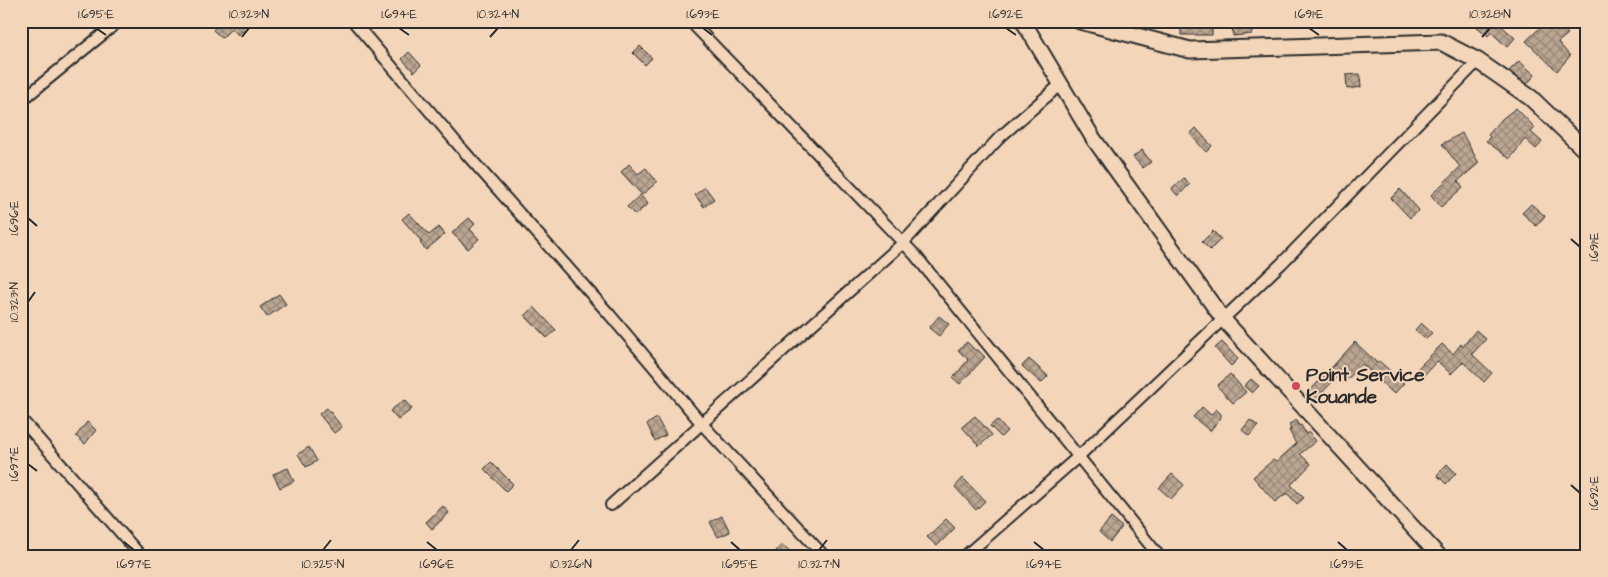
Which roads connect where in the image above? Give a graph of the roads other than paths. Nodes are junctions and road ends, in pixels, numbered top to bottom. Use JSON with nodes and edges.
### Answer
{"nodes":[{"id":1,"x":119,"y":21,"type":"edge"},
{"id":2,"x":353,"y":21,"type":"edge"},
{"id":3,"x":690,"y":21,"type":"edge"},
{"id":4,"x":1023,"y":21,"type":"edge"},
{"id":5,"x":1080,"y":21,"type":"edge"},
{"id":6,"x":1478,"y":61,"type":"junction"},
{"id":7,"x":1061,"y":84,"type":"junction"},
{"id":8,"x":21,"y":101,"type":"edge"},
{"id":9,"x":1587,"y":152,"type":"edge"},
{"id":10,"x":903,"y":242,"type":"junction"},
{"id":11,"x":1223,"y":319,"type":"junction"},
{"id":12,"x":21,"y":419,"type":"edge"},
{"id":13,"x":702,"y":424,"type":"junction"},
{"id":14,"x":1079,"y":456,"type":"junction"},
{"id":15,"x":611,"y":506,"type":"dead end"},
{"id":16,"x":141,"y":556,"type":"edge"},
{"id":17,"x":824,"y":556,"type":"edge"},
{"id":18,"x":966,"y":556,"type":"edge"},
{"id":19,"x":1159,"y":556,"type":"edge"},
{"id":20,"x":1439,"y":556,"type":"edge"}],
"edges":[{"from":1,"to":8,"type":"street"},
{"from":2,"to":13,"type":"street"},
{"from":3,"to":10,"type":"street"},
{"from":4,"to":7,"type":"street"},
{"from":5,"to":6,"type":"main road"},
{"from":6,"to":9,"type":"main road"},
{"from":6,"to":11,"type":"street"},
{"from":7,"to":10,"type":"street"},
{"from":7,"to":11,"type":"street"},
{"from":10,"to":13,"type":"street"},
{"from":10,"to":14,"type":"street"},
{"from":11,"to":14,"type":"street"},
{"from":11,"to":20,"type":"street"},
{"from":12,"to":16,"type":"street"},
{"from":13,"to":15,"type":"street"},
{"from":13,"to":17,"type":"street"},
{"from":14,"to":18,"type":"street"},
{"from":14,"to":19,"type":"street"}]}
